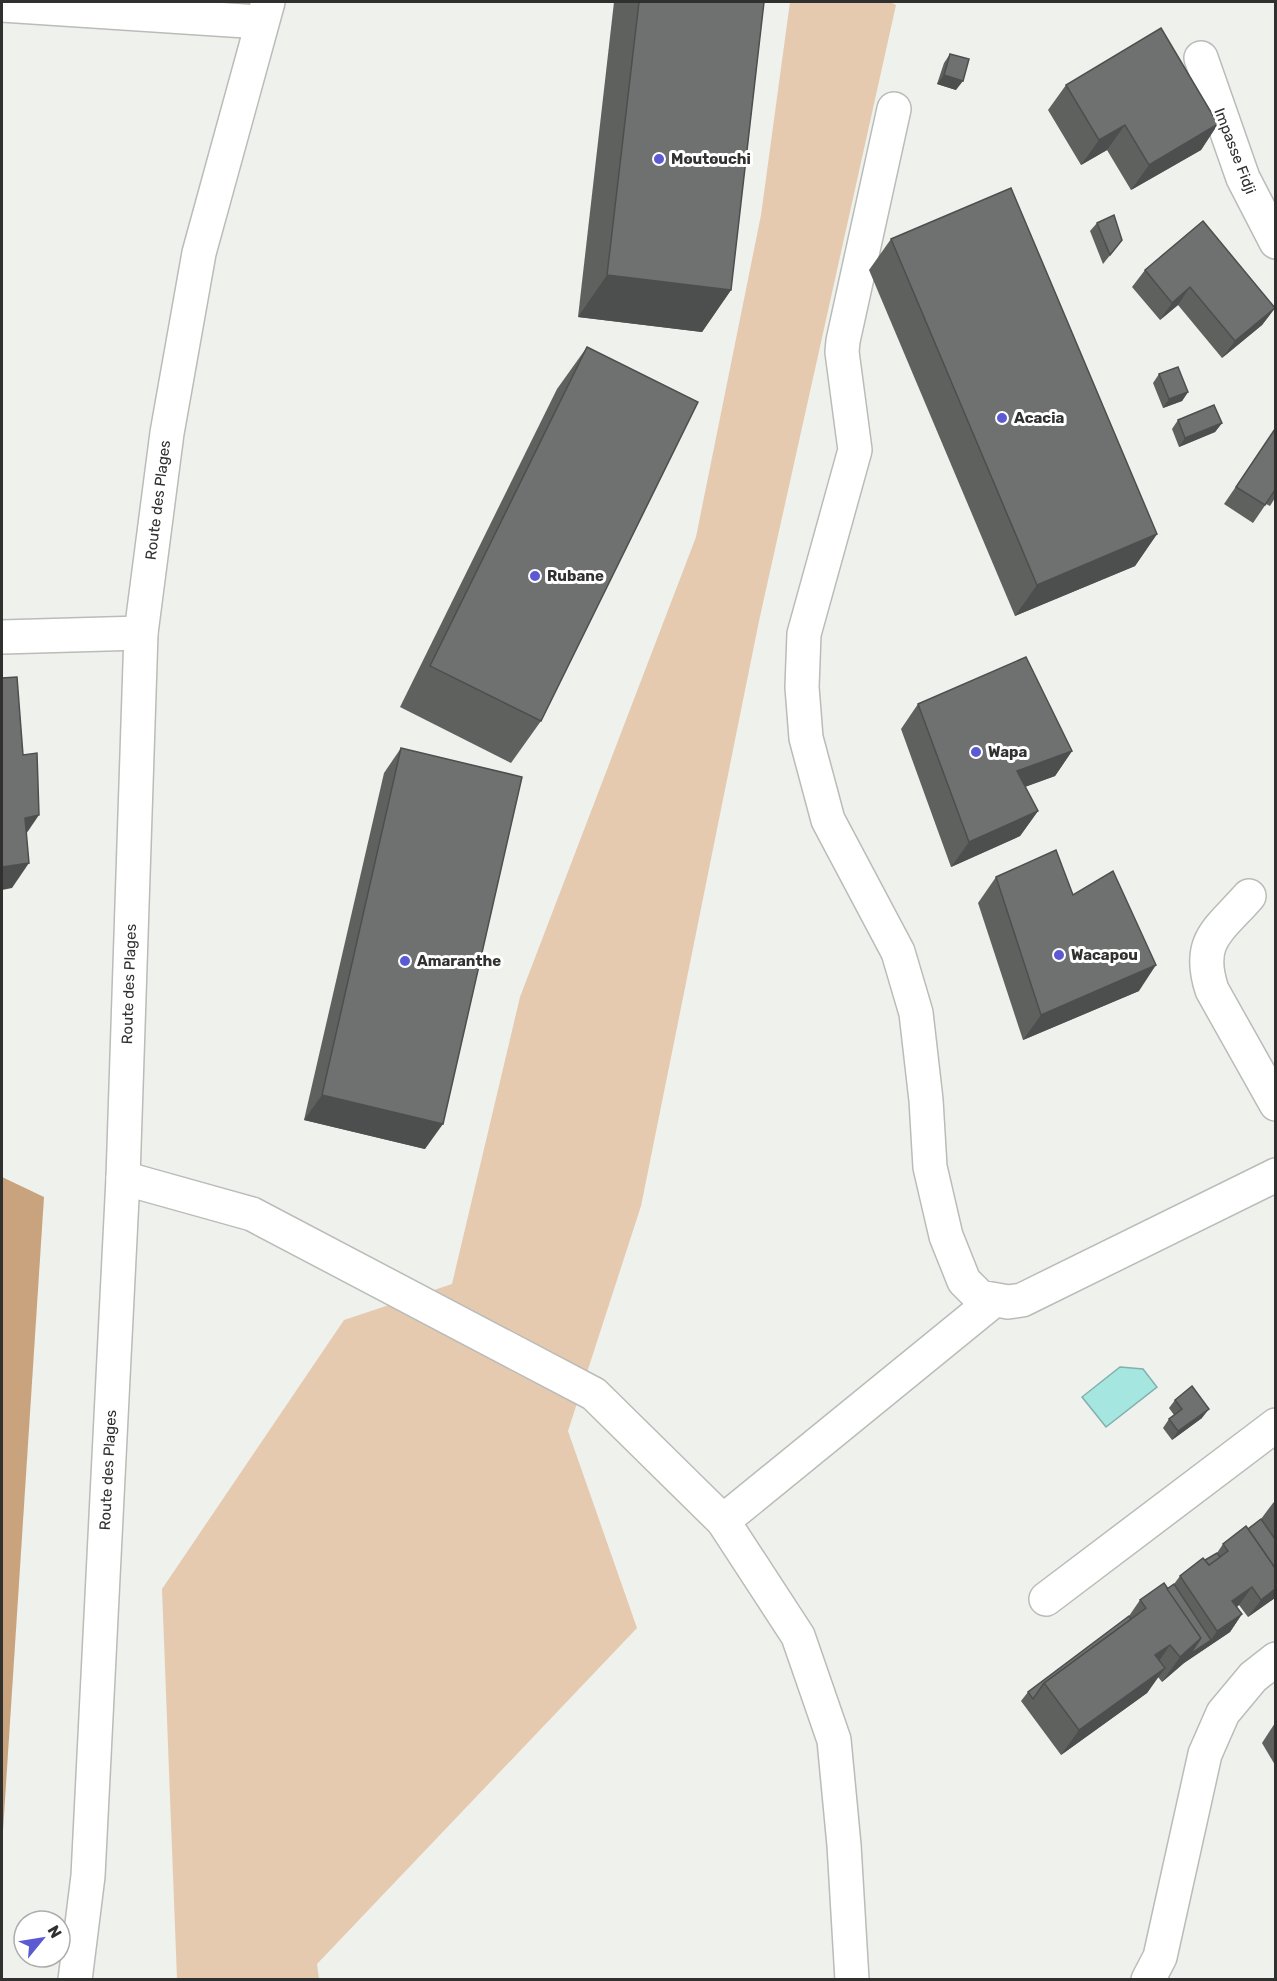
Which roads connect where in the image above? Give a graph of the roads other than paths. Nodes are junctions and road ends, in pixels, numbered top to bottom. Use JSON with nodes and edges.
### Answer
{"nodes":[{"id":1,"x":2,"y":5,"type":"edge"},
{"id":2,"x":264,"y":12,"type":"edge"},
{"id":3,"x":1201,"y":58,"type":"dead end"},
{"id":4,"x":894,"y":108,"type":"dead end"},
{"id":5,"x":1275,"y":242,"type":"edge"},
{"id":6,"x":141,"y":633,"type":"junction"},
{"id":7,"x":2,"y":637,"type":"edge"},
{"id":8,"x":1249,"y":896,"type":"dead end"},
{"id":9,"x":1275,"y":1104,"type":"edge"},
{"id":10,"x":123,"y":1178,"type":"junction"},
{"id":11,"x":1274,"y":1178,"type":"edge"},
{"id":12,"x":993,"y":1301,"type":"junction"},
{"id":13,"x":1275,"y":1425,"type":"edge"},
{"id":14,"x":723,"y":1521,"type":"junction"},
{"id":15,"x":1046,"y":1599,"type":"dead end"},
{"id":16,"x":1275,"y":1659,"type":"edge"},
{"id":17,"x":75,"y":1980,"type":"edge"},
{"id":18,"x":852,"y":1980,"type":"edge"},
{"id":19,"x":1148,"y":1980,"type":"edge"}],
"edges":[{"from":1,"to":2,"type":"street"},
{"from":2,"to":6,"type":"street","name":"Route des Plages"},
{"from":3,"to":5,"type":"street","name":"Impasse Fidji"},
{"from":4,"to":12,"type":"street"},
{"from":6,"to":7,"type":"street"},
{"from":6,"to":10,"type":"street","name":"Route des Plages"},
{"from":8,"to":9,"type":"street"},
{"from":10,"to":14,"type":"street"},
{"from":10,"to":17,"type":"street","name":"Route des Plages"},
{"from":11,"to":12,"type":"street"},
{"from":12,"to":14,"type":"street"},
{"from":13,"to":15,"type":"street"},
{"from":14,"to":18,"type":"street"},
{"from":16,"to":19,"type":"street"}]}
